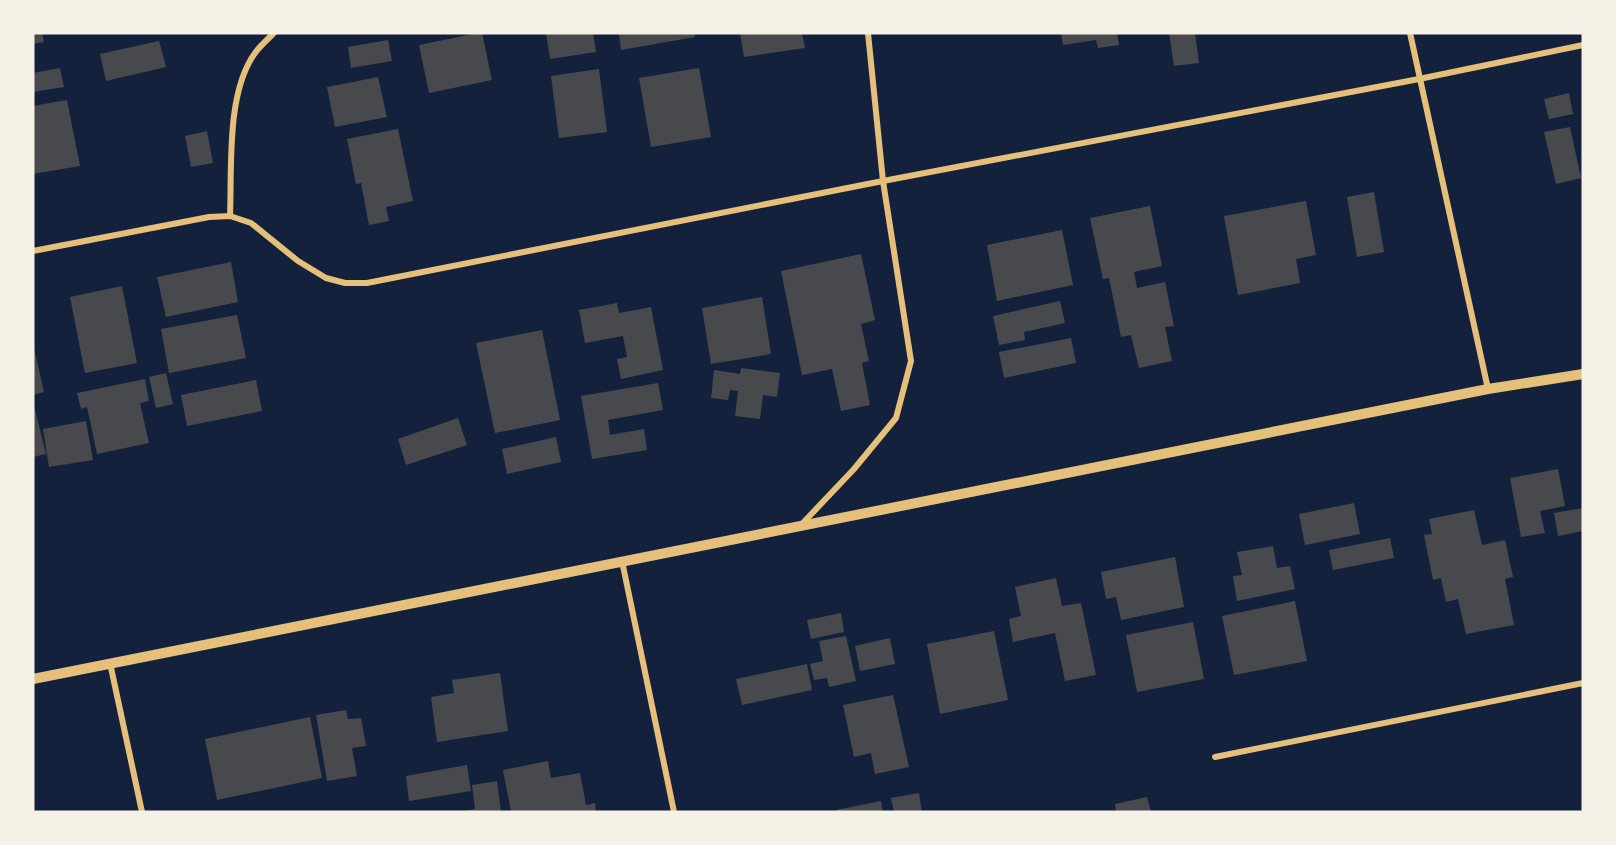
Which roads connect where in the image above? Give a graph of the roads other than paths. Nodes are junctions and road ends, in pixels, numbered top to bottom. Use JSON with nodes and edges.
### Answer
{"nodes":[{"id":1,"x":274,"y":33,"type":"edge"},
{"id":2,"x":868,"y":33,"type":"edge"},
{"id":3,"x":1410,"y":33,"type":"edge"},
{"id":4,"x":1583,"y":45,"type":"edge"},
{"id":5,"x":1419,"y":79,"type":"junction"},
{"id":6,"x":883,"y":181,"type":"junction"},
{"id":7,"x":230,"y":216,"type":"junction"},
{"id":8,"x":33,"y":251,"type":"edge"},
{"id":9,"x":1583,"y":374,"type":"edge"},
{"id":10,"x":1488,"y":389,"type":"junction"},
{"id":11,"x":800,"y":526,"type":"junction"},
{"id":12,"x":622,"y":561,"type":"junction"},
{"id":13,"x":110,"y":663,"type":"junction"},
{"id":14,"x":33,"y":679,"type":"edge"},
{"id":15,"x":1583,"y":683,"type":"edge"},
{"id":16,"x":1215,"y":757,"type":"dead end"},
{"id":17,"x":142,"y":812,"type":"edge"},
{"id":18,"x":674,"y":812,"type":"edge"}],
"edges":[{"from":1,"to":7,"type":"street"},
{"from":2,"to":6,"type":"street"},
{"from":3,"to":5,"type":"street"},
{"from":4,"to":5,"type":"street"},
{"from":5,"to":6,"type":"street"},
{"from":5,"to":10,"type":"street"},
{"from":6,"to":7,"type":"street"},
{"from":6,"to":11,"type":"street"},
{"from":7,"to":8,"type":"street"},
{"from":9,"to":10,"type":"street"},
{"from":10,"to":11,"type":"street"},
{"from":11,"to":12,"type":"street"},
{"from":12,"to":13,"type":"street"},
{"from":12,"to":18,"type":"street"},
{"from":13,"to":14,"type":"street"},
{"from":13,"to":17,"type":"street"},
{"from":15,"to":16,"type":"street"}]}
